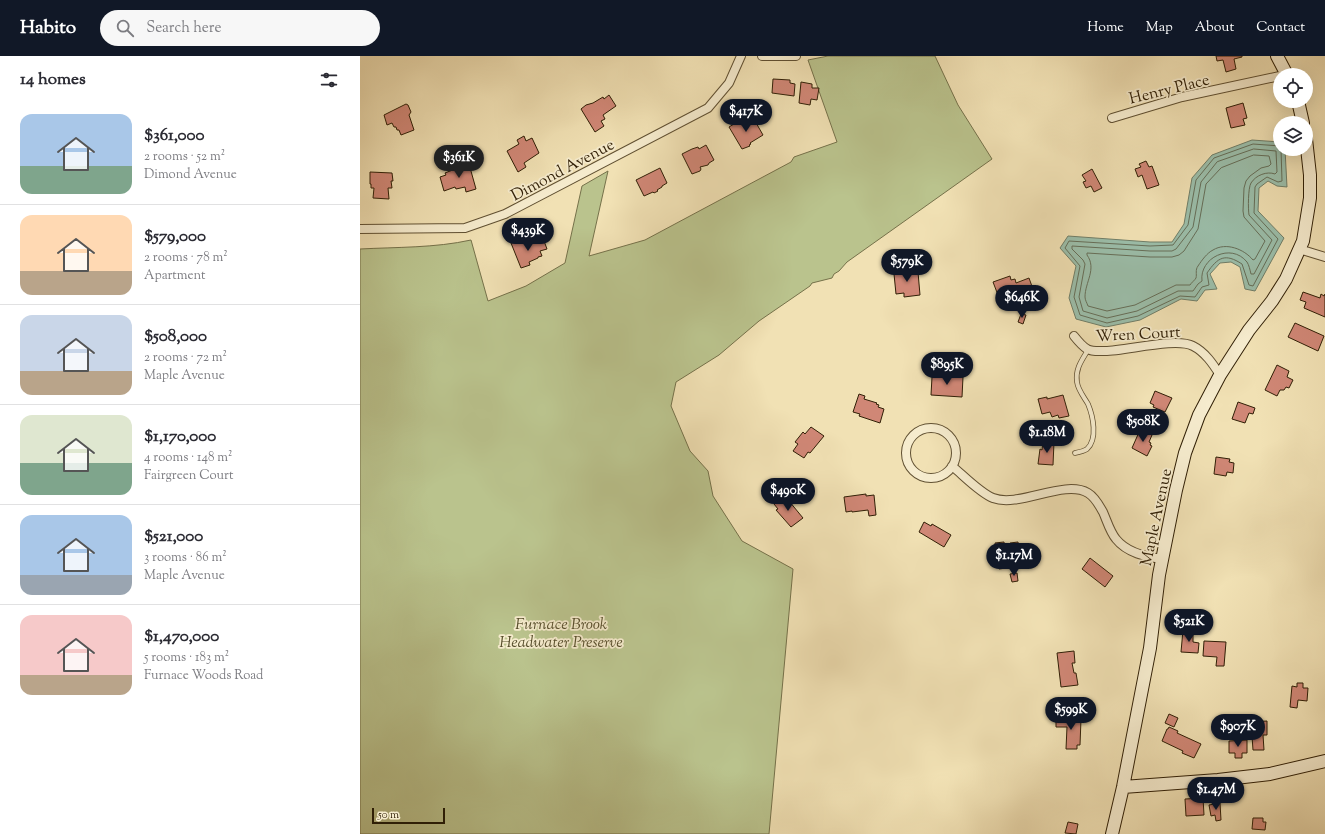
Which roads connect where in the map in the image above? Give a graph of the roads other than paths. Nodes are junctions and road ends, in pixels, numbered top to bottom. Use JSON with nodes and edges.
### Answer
{"nodes":[{"id":1,"x":741,"y":56,"type":"edge"},
{"id":2,"x":762,"y":56,"type":"edge"},
{"id":3,"x":796,"y":56,"type":"edge"},
{"id":4,"x":1277,"y":56,"type":"edge"},
{"id":5,"x":1283,"y":68,"type":"edge"},
{"id":6,"x":1273,"y":77,"type":"edge"},
{"id":7,"x":1112,"y":118,"type":"dead end"},
{"id":8,"x":1308,"y":156,"type":"edge"},
{"id":9,"x":360,"y":229,"type":"edge"},
{"id":10,"x":1299,"y":249,"type":"junction"},
{"id":11,"x":1325,"y":257,"type":"edge"},
{"id":12,"x":1074,"y":336,"type":"dead end"},
{"id":13,"x":1088,"y":350,"type":"junction"},
{"id":14,"x":1220,"y":375,"type":"junction"},
{"id":15,"x":1076,"y":454,"type":"dead end"},
{"id":16,"x":952,"y":466,"type":"junction"},
{"id":17,"x":1163,"y":560,"type":"junction"},
{"id":18,"x":1325,"y":761,"type":"edge"},
{"id":19,"x":1123,"y":787,"type":"junction"},
{"id":20,"x":1112,"y":834,"type":"edge"}],
"edges":[{"from":1,"to":9,"type":"street","name":"Dimond Avenue"},
{"from":2,"to":3,"type":"street"},
{"from":4,"to":5,"type":"street"},
{"from":6,"to":7,"type":"street","name":"Henry Place"},
{"from":8,"to":10,"type":"street","name":"Maple Avenue"},
{"from":10,"to":11,"type":"street"},
{"from":10,"to":14,"type":"street","name":"Maple Avenue"},
{"from":12,"to":13,"type":"street","name":"Wren Court"},
{"from":13,"to":14,"type":"street","name":"Wren Court"},
{"from":13,"to":15,"type":"lane"},
{"from":14,"to":17,"type":"street","name":"Maple Avenue"},
{"from":16,"to":16,"type":"street"},
{"from":16,"to":17,"type":"street"},
{"from":17,"to":19,"type":"street","name":"Maple Avenue"},
{"from":18,"to":19,"type":"street"},
{"from":19,"to":20,"type":"street","name":"Maple Avenue"}]}
